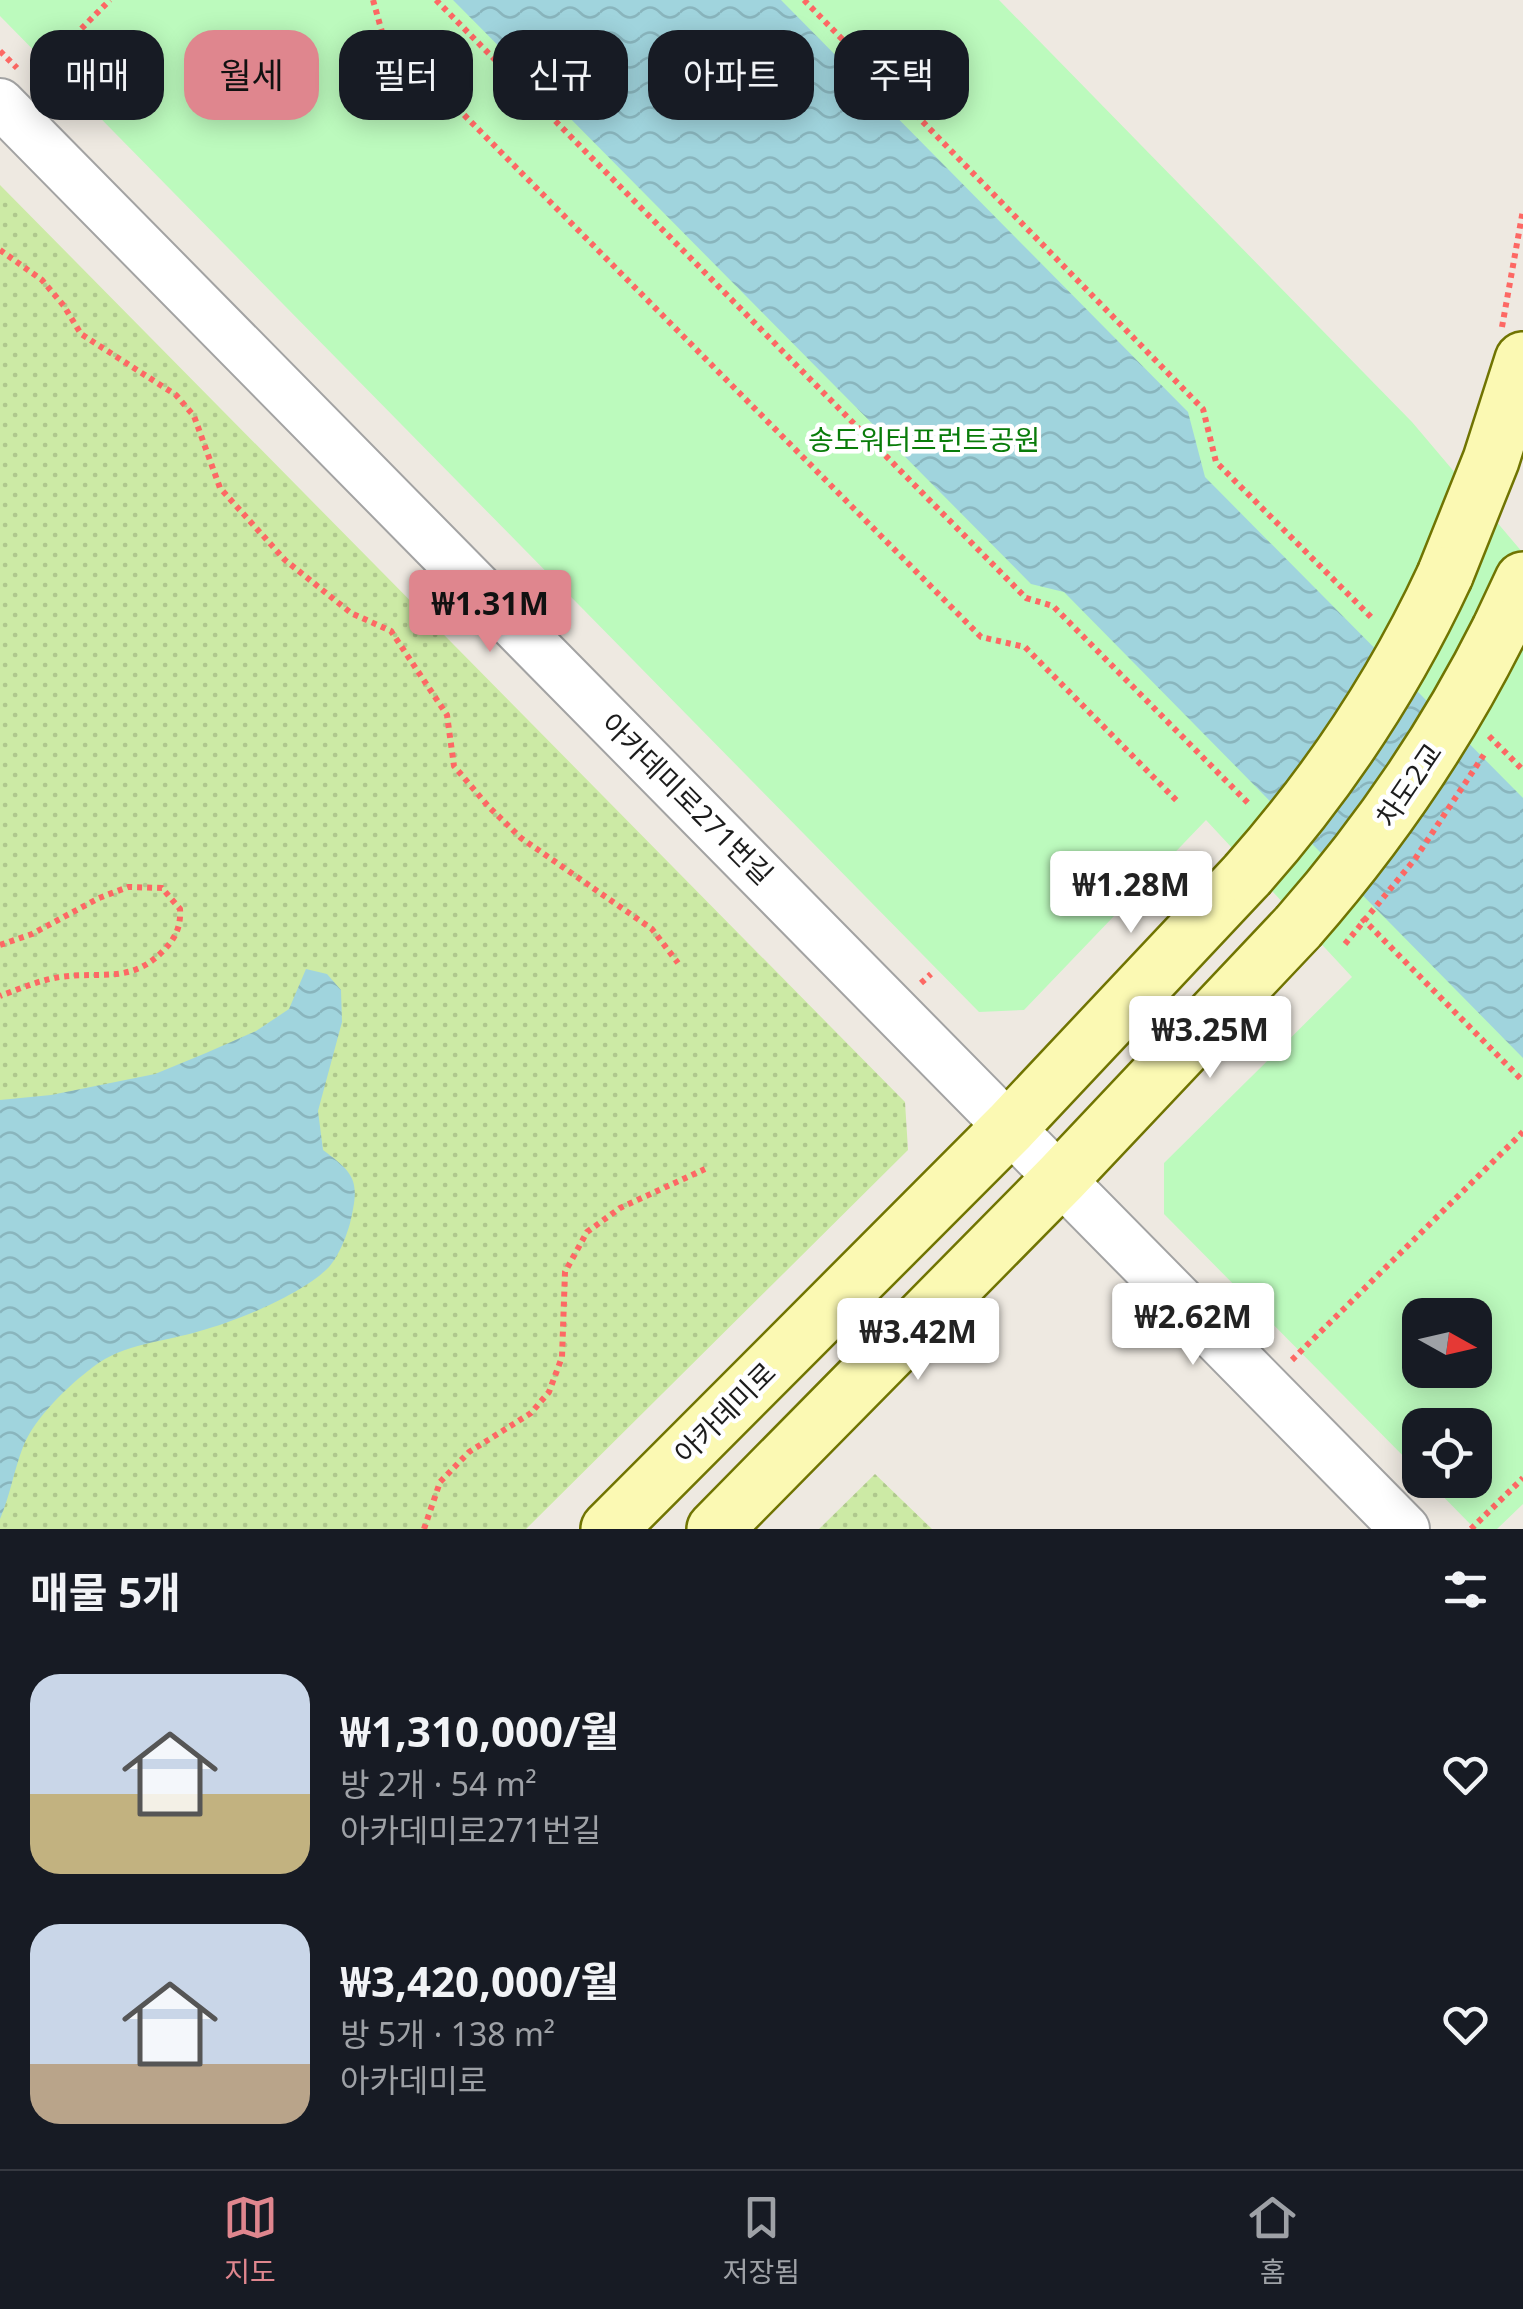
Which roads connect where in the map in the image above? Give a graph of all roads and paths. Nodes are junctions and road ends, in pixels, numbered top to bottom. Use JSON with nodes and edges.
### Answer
{"nodes":[{"id":1,"x":110,"y":0,"type":"edge"},
{"id":2,"x":373,"y":0,"type":"edge"},
{"id":3,"x":436,"y":0,"type":"edge"},
{"id":4,"x":804,"y":0,"type":"edge"},
{"id":5,"x":80,"y":30,"type":"edge"},
{"id":6,"x":0,"y":103,"type":"edge"},
{"id":7,"x":0,"y":250,"type":"edge"},
{"id":8,"x":1523,"y":360,"type":"edge"},
{"id":9,"x":1523,"y":580,"type":"edge"},
{"id":10,"x":1384,"y":630,"type":"dead end"},
{"id":11,"x":1481,"y":728,"type":"dead end"},
{"id":12,"x":1523,"y":770,"type":"edge"},
{"id":13,"x":1178,"y":802,"type":"dead end"},
{"id":14,"x":1260,"y":815,"type":"dead end"},
{"id":15,"x":1357,"y":913,"type":"dead end"},
{"id":16,"x":0,"y":945,"type":"edge"},
{"id":17,"x":678,"y":963,"type":"dead end"},
{"id":18,"x":931,"y":974,"type":"dead end"},
{"id":19,"x":920,"y":984,"type":"dead end"},
{"id":20,"x":0,"y":996,"type":"edge"},
{"id":21,"x":1523,"y":1081,"type":"edge"},
{"id":22,"x":1521,"y":1134,"type":"edge"},
{"id":23,"x":1036,"y":1153,"type":"junction"},
{"id":24,"x":705,"y":1169,"type":"dead end"},
{"id":25,"x":1291,"y":1360,"type":"dead end"},
{"id":26,"x":1523,"y":1478,"type":"edge"},
{"id":27,"x":424,"y":1529,"type":"edge"},
{"id":28,"x":609,"y":1529,"type":"edge"},
{"id":29,"x":715,"y":1529,"type":"edge"},
{"id":30,"x":1405,"y":1529,"type":"edge"},
{"id":31,"x":1471,"y":1529,"type":"edge"}],
"edges":[{"from":1,"to":5,"type":"path"},
{"from":2,"to":13,"type":"path"},
{"from":3,"to":14,"type":"path"},
{"from":4,"to":10,"type":"path"},
{"from":6,"to":23,"type":"street","name":"아카데미로271번길"},
{"from":7,"to":17,"type":"path"},
{"from":8,"to":23,"type":"main road","bridge":true},
{"from":9,"to":23,"type":"main road","name":"차도2교","bridge":true},
{"from":11,"to":12,"type":"path"},
{"from":15,"to":21,"type":"path"},
{"from":16,"to":20,"type":"path"},
{"from":18,"to":19,"type":"path"},
{"from":22,"to":25,"type":"path"},
{"from":23,"to":28,"type":"main road","name":"아카데미로"},
{"from":23,"to":29,"type":"main road"},
{"from":23,"to":30,"type":"street","name":"아카데미로271번길"},
{"from":24,"to":27,"type":"path"},
{"from":26,"to":31,"type":"path"}]}
